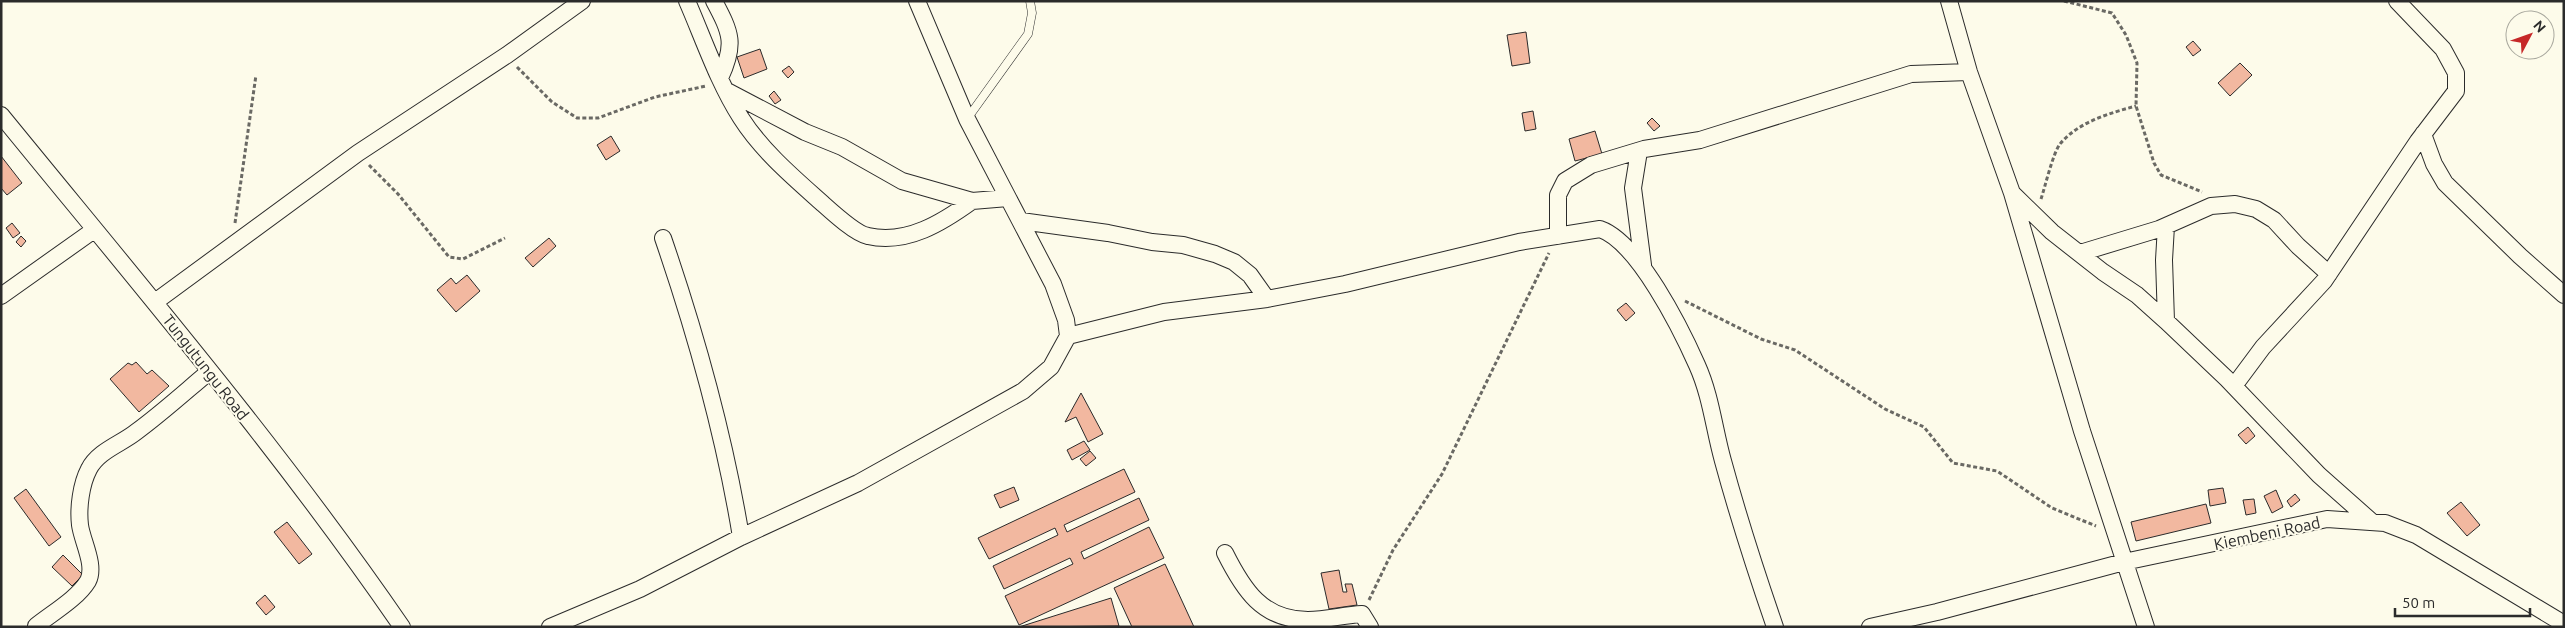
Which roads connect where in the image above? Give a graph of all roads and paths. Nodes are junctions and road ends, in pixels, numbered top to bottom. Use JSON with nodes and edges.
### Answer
{"nodes":[{"id":1,"x":582,"y":1,"type":"edge"},
{"id":2,"x":686,"y":1,"type":"edge"},
{"id":3,"x":714,"y":1,"type":"edge"},
{"id":4,"x":917,"y":1,"type":"edge"},
{"id":5,"x":1030,"y":1,"type":"edge"},
{"id":6,"x":1949,"y":1,"type":"edge"},
{"id":7,"x":2064,"y":1,"type":"edge"},
{"id":8,"x":2397,"y":1,"type":"edge"},
{"id":9,"x":507,"y":55,"type":"junction"},
{"id":10,"x":1969,"y":72,"type":"junction"},
{"id":11,"x":256,"y":75,"type":"dead end"},
{"id":12,"x":723,"y":85,"type":"junction"},
{"id":13,"x":2136,"y":106,"type":"junction"},
{"id":14,"x":1,"y":115,"type":"edge"},
{"id":15,"x":967,"y":119,"type":"junction"},
{"id":16,"x":2423,"y":134,"type":"junction"},
{"id":17,"x":1638,"y":151,"type":"junction"},
{"id":18,"x":358,"y":153,"type":"junction"},
{"id":19,"x":2012,"y":193,"type":"junction"},
{"id":20,"x":1008,"y":198,"type":"junction"},
{"id":21,"x":972,"y":200,"type":"junction"},
{"id":22,"x":2226,"y":205,"type":"junction"},
{"id":23,"x":2035,"y":215,"type":"junction"},
{"id":24,"x":1021,"y":221,"type":"junction"},
{"id":25,"x":2166,"y":226,"type":"junction"},
{"id":26,"x":94,"y":230,"type":"junction"},
{"id":27,"x":1558,"y":236,"type":"junction"},
{"id":28,"x":506,"y":238,"type":"dead end"},
{"id":29,"x":663,"y":238,"type":"dead end"},
{"id":30,"x":231,"y":246,"type":"junction"},
{"id":31,"x":2080,"y":253,"type":"junction"},
{"id":32,"x":1643,"y":267,"type":"junction"},
{"id":33,"x":2329,"y":274,"type":"junction"},
{"id":34,"x":1658,"y":292,"type":"junction"},
{"id":35,"x":2564,"y":295,"type":"edge"},
{"id":36,"x":1,"y":296,"type":"edge"},
{"id":37,"x":1267,"y":299,"type":"junction"},
{"id":38,"x":155,"y":302,"type":"junction"},
{"id":39,"x":2166,"y":321,"type":"junction"},
{"id":40,"x":1068,"y":336,"type":"junction"},
{"id":41,"x":210,"y":371,"type":"junction"},
{"id":42,"x":2234,"y":386,"type":"junction"},
{"id":43,"x":2372,"y":522,"type":"junction"},
{"id":44,"x":2115,"y":534,"type":"junction"},
{"id":45,"x":741,"y":537,"type":"junction"},
{"id":46,"x":1225,"y":554,"type":"dead end"},
{"id":47,"x":2124,"y":562,"type":"junction"},
{"id":48,"x":1366,"y":620,"type":"edge"},
{"id":49,"x":2564,"y":624,"type":"edge"},
{"id":50,"x":36,"y":626,"type":"edge"},
{"id":51,"x":402,"y":627,"type":"edge"},
{"id":52,"x":550,"y":627,"type":"edge"},
{"id":53,"x":1776,"y":627,"type":"edge"},
{"id":54,"x":1870,"y":627,"type":"edge"},
{"id":55,"x":2146,"y":627,"type":"edge"}],
"edges":[{"from":1,"to":9,"type":"street"},
{"from":2,"to":12,"type":"street"},
{"from":3,"to":12,"type":"street"},
{"from":4,"to":15,"type":"street"},
{"from":5,"to":15,"type":"lane"},
{"from":6,"to":10,"type":"street"},
{"from":7,"to":13,"type":"path"},
{"from":8,"to":16,"type":"street"},
{"from":9,"to":12,"type":"path"},
{"from":9,"to":18,"type":"street"},
{"from":10,"to":17,"type":"street"},
{"from":10,"to":19,"type":"street"},
{"from":11,"to":30,"type":"path"},
{"from":12,"to":21,"type":"street"},
{"from":12,"to":21,"type":"street"},
{"from":13,"to":22,"type":"path"},
{"from":13,"to":23,"type":"path"},
{"from":14,"to":26,"type":"street","name":"Tungutungu Road"},
{"from":15,"to":20,"type":"street"},
{"from":16,"to":33,"type":"street"},
{"from":16,"to":35,"type":"street"},
{"from":17,"to":27,"type":"street"},
{"from":17,"to":32,"type":"street"},
{"from":18,"to":28,"type":"path"},
{"from":18,"to":30,"type":"street"},
{"from":19,"to":23,"type":"street"},
{"from":19,"to":44,"type":"street"},
{"from":20,"to":21,"type":"street"},
{"from":20,"to":24,"type":"street"},
{"from":22,"to":25,"type":"street"},
{"from":22,"to":33,"type":"street"},
{"from":23,"to":31,"type":"street"},
{"from":24,"to":37,"type":"street"},
{"from":24,"to":40,"type":"street"},
{"from":25,"to":31,"type":"street"},
{"from":25,"to":39,"type":"street"},
{"from":26,"to":36,"type":"street"},
{"from":26,"to":38,"type":"street","name":"Tungutungu Road"},
{"from":27,"to":32,"type":"street"},
{"from":27,"to":37,"type":"street"},
{"from":27,"to":48,"type":"path"},
{"from":29,"to":45,"type":"street"},
{"from":30,"to":38,"type":"street"},
{"from":31,"to":39,"type":"street"},
{"from":32,"to":34,"type":"street"},
{"from":33,"to":42,"type":"street"},
{"from":34,"to":44,"type":"path"},
{"from":34,"to":53,"type":"street"},
{"from":37,"to":40,"type":"street"},
{"from":38,"to":41,"type":"street","name":"Tungutungu Road"},
{"from":39,"to":42,"type":"street"},
{"from":40,"to":45,"type":"street"},
{"from":41,"to":50,"type":"street"},
{"from":41,"to":51,"type":"street","name":"Tungutungu Road"},
{"from":42,"to":43,"type":"street"},
{"from":43,"to":47,"type":"street","name":"Kiembeni Road"},
{"from":43,"to":49,"type":"street","name":"Kiembeni Road"},
{"from":44,"to":47,"type":"street"},
{"from":45,"to":52,"type":"street"},
{"from":46,"to":48,"type":"street"},
{"from":47,"to":54,"type":"street","name":"Kiembeni Road"},
{"from":47,"to":55,"type":"street"}]}
